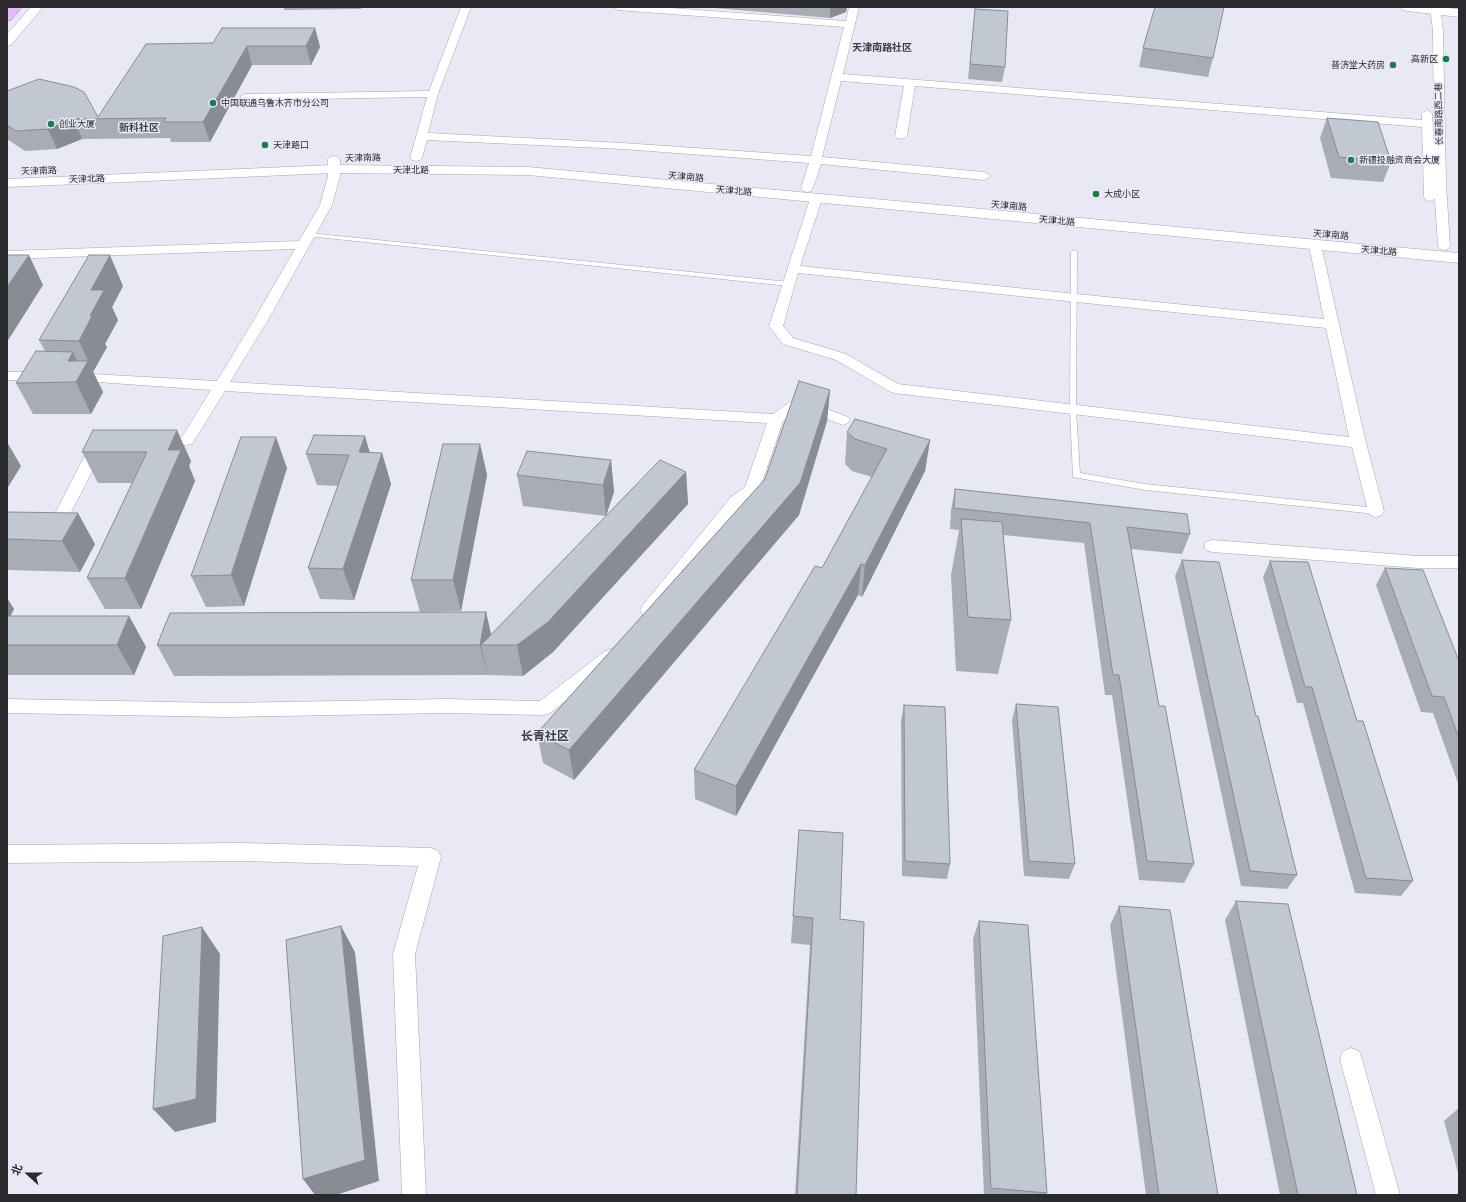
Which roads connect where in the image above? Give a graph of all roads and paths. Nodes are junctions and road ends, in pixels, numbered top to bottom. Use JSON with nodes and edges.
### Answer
{"nodes":[{"id":1,"x":16,"y":7,"type":"edge"},
{"id":2,"x":37,"y":7,"type":"edge"},
{"id":3,"x":466,"y":7,"type":"edge"},
{"id":4,"x":618,"y":7,"type":"edge"},
{"id":5,"x":854,"y":7,"type":"edge"},
{"id":6,"x":1407,"y":7,"type":"edge"},
{"id":7,"x":1429,"y":11,"type":"edge"},
{"id":8,"x":1459,"y":13,"type":"edge"},
{"id":9,"x":7,"y":17,"type":"edge"},
{"id":10,"x":850,"y":24,"type":"junction"},
{"id":11,"x":7,"y":42,"type":"edge"},
{"id":12,"x":836,"y":77,"type":"junction"},
{"id":13,"x":910,"y":84,"type":"junction"},
{"id":14,"x":433,"y":94,"type":"junction"},
{"id":15,"x":245,"y":97,"type":"dead end"},
{"id":16,"x":1427,"y":99,"type":"dead end"},
{"id":17,"x":1427,"y":124,"type":"junction"},
{"id":18,"x":421,"y":136,"type":"junction"},
{"id":19,"x":901,"y":136,"type":"dead end"},
{"id":20,"x":416,"y":158,"type":"junction"},
{"id":21,"x":816,"y":160,"type":"junction"},
{"id":22,"x":334,"y":164,"type":"junction"},
{"id":23,"x":7,"y":173,"type":"edge"},
{"id":24,"x":984,"y":176,"type":"dead end"},
{"id":25,"x":7,"y":183,"type":"edge"},
{"id":26,"x":811,"y":194,"type":"junction"},
{"id":27,"x":1259,"y":234,"type":"junction"},
{"id":28,"x":306,"y":240,"type":"junction"},
{"id":29,"x":1315,"y":245,"type":"junction"},
{"id":30,"x":1439,"y":245,"type":"junction"},
{"id":31,"x":1459,"y":247,"type":"edge"},
{"id":32,"x":1074,"y":252,"type":"dead end"},
{"id":33,"x":7,"y":255,"type":"edge"},
{"id":34,"x":1459,"y":258,"type":"edge"},
{"id":35,"x":793,"y":269,"type":"junction"},
{"id":36,"x":789,"y":284,"type":"junction"},
{"id":37,"x":1074,"y":298,"type":"junction"},
{"id":38,"x":1331,"y":324,"type":"junction"},
{"id":39,"x":7,"y":376,"type":"edge"},
{"id":40,"x":221,"y":385,"type":"junction"},
{"id":41,"x":1073,"y":410,"type":"junction"},
{"id":42,"x":776,"y":419,"type":"junction"},
{"id":43,"x":843,"y":420,"type":"dead end"},
{"id":44,"x":1358,"y":443,"type":"junction"},
{"id":45,"x":149,"y":445,"type":"edge"},
{"id":46,"x":118,"y":449,"type":"edge"},
{"id":47,"x":1376,"y":511,"type":"joint"},
{"id":48,"x":7,"y":532,"type":"edge"},
{"id":49,"x":1212,"y":546,"type":"dead end"},
{"id":50,"x":1459,"y":562,"type":"edge"},
{"id":51,"x":637,"y":625,"type":"edge"},
{"id":52,"x":622,"y":644,"type":"edge"},
{"id":53,"x":7,"y":706,"type":"edge"},
{"id":54,"x":7,"y":854,"type":"edge"},
{"id":55,"x":1351,"y":1059,"type":"dead end"},
{"id":56,"x":414,"y":1195,"type":"edge"},
{"id":57,"x":1388,"y":1195,"type":"edge"}],
"edges":[{"from":1,"to":9,"type":"main road"},
{"from":2,"to":11,"type":"street"},
{"from":3,"to":14,"type":"street"},
{"from":4,"to":10,"type":"street"},
{"from":5,"to":10,"type":"street"},
{"from":6,"to":7,"type":"street"},
{"from":7,"to":8,"type":"street"},
{"from":7,"to":30,"type":"street","name":"长春南路西二巷"},
{"from":10,"to":12,"type":"street"},
{"from":12,"to":13,"type":"street"},
{"from":12,"to":21,"type":"street"},
{"from":13,"to":17,"type":"street"},
{"from":13,"to":19,"type":"street"},
{"from":14,"to":15,"type":"street"},
{"from":14,"to":18,"type":"street"},
{"from":16,"to":17,"type":"street","name":"长春南路西二巷"},
{"from":17,"to":30,"type":"street","name":"长春南路西二巷"},
{"from":18,"to":20,"type":"street"},
{"from":18,"to":21,"type":"street"},
{"from":20,"to":22,"type":"street","name":"天津南路"},
{"from":20,"to":26,"type":"street","name":"天津南路"},
{"from":21,"to":24,"type":"street"},
{"from":21,"to":26,"type":"street"},
{"from":22,"to":23,"type":"street","name":"天津南路"},
{"from":22,"to":25,"type":"street","name":"天津北路"},
{"from":22,"to":26,"type":"street","name":"天津北路"},
{"from":22,"to":28,"type":"street"},
{"from":26,"to":27,"type":"street","name":"天津北路"},
{"from":26,"to":35,"type":"street"},
{"from":27,"to":29,"type":"street","name":"天津北路"},
{"from":27,"to":30,"type":"street","name":"天津南路"},
{"from":28,"to":33,"type":"street"},
{"from":28,"to":36,"type":"lane"},
{"from":28,"to":40,"type":"street"},
{"from":29,"to":34,"type":"street","name":"天津北路"},
{"from":29,"to":38,"type":"street"},
{"from":30,"to":31,"type":"street","name":"天津南路"},
{"from":32,"to":37,"type":"lane"},
{"from":35,"to":36,"type":"street"},
{"from":35,"to":37,"type":"street"},
{"from":36,"to":41,"type":"street"},
{"from":37,"to":38,"type":"street"},
{"from":37,"to":41,"type":"lane"},
{"from":38,"to":44,"type":"street"},
{"from":39,"to":40,"type":"street"},
{"from":40,"to":42,"type":"street"},
{"from":40,"to":45,"type":"street"},
{"from":41,"to":44,"type":"street"},
{"from":41,"to":47,"type":"lane"},
{"from":42,"to":43,"type":"street"},
{"from":42,"to":51,"type":"street"},
{"from":44,"to":47,"type":"street"},
{"from":46,"to":48,"type":"street"},
{"from":49,"to":50,"type":"street"},
{"from":52,"to":53,"type":"street"},
{"from":54,"to":56,"type":"street"},
{"from":55,"to":57,"type":"street"}]}
